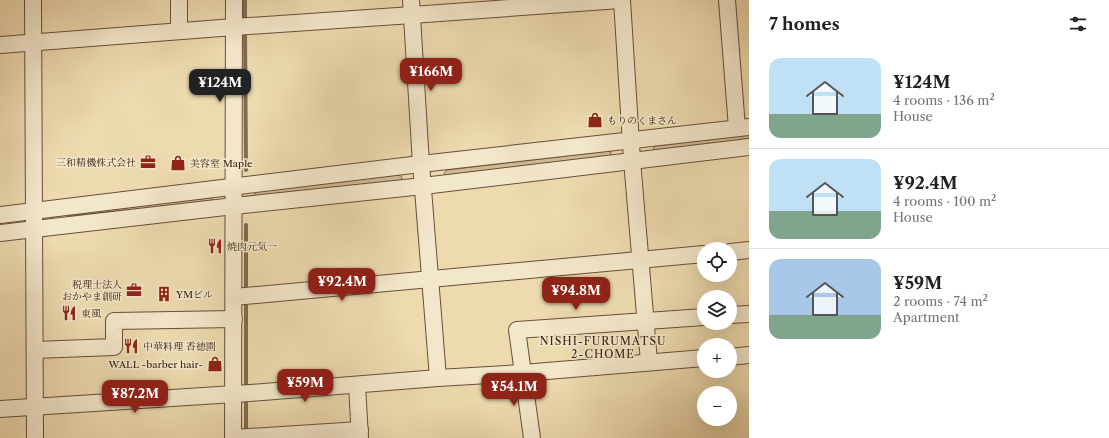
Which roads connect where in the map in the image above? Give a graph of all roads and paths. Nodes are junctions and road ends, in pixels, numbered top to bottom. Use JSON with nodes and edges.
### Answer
{"nodes":[{"id":1,"x":33,"y":0,"type":"edge"},
{"id":2,"x":179,"y":0,"type":"edge"},
{"id":3,"x":234,"y":0,"type":"edge"},
{"id":4,"x":621,"y":0,"type":"edge"},
{"id":5,"x":727,"y":0,"type":"edge"},
{"id":6,"x":412,"y":8,"type":"edge"},
{"id":7,"x":242,"y":27,"type":"junction"},
{"id":8,"x":179,"y":31,"type":"junction"},
{"id":9,"x":34,"y":43,"type":"junction"},
{"id":10,"x":0,"y":45,"type":"edge"},
{"id":11,"x":743,"y":128,"type":"edge"},
{"id":12,"x":631,"y":141,"type":"junction"},
{"id":13,"x":749,"y":147,"type":"edge"},
{"id":14,"x":632,"y":160,"type":"junction"},
{"id":15,"x":421,"y":164,"type":"junction"},
{"id":16,"x":234,"y":186,"type":"junction"},
{"id":17,"x":423,"y":186,"type":"junction"},
{"id":18,"x":234,"y":206,"type":"junction"},
{"id":19,"x":34,"y":211,"type":"junction"},
{"id":20,"x":0,"y":215,"type":"edge"},
{"id":21,"x":34,"y":229,"type":"junction"},
{"id":22,"x":0,"y":233,"type":"edge"},
{"id":23,"x":749,"y":250,"type":"edge"},
{"id":24,"x":737,"y":251,"type":"edge"},
{"id":25,"x":697,"y":255,"type":"edge"},
{"id":26,"x":640,"y":260,"type":"junction"},
{"id":27,"x":431,"y":280,"type":"junction"},
{"id":28,"x":241,"y":296,"type":"junction"},
{"id":29,"x":749,"y":314,"type":"edge"},
{"id":30,"x":737,"y":315,"type":"edge"},
{"id":31,"x":697,"y":317,"type":"edge"},
{"id":32,"x":234,"y":319,"type":"junction"},
{"id":33,"x":645,"y":321,"type":"junction"},
{"id":34,"x":35,"y":350,"type":"junction"},
{"id":35,"x":749,"y":355,"type":"edge"},
{"id":36,"x":737,"y":356,"type":"edge"},
{"id":37,"x":697,"y":359,"type":"edge"},
{"id":38,"x":649,"y":362,"type":"junction"},
{"id":39,"x":523,"y":373,"type":"junction"},
{"id":40,"x":438,"y":378,"type":"junction"},
{"id":41,"x":358,"y":385,"type":"junction"},
{"id":42,"x":241,"y":393,"type":"junction"},
{"id":43,"x":35,"y":406,"type":"junction"},
{"id":44,"x":0,"y":409,"type":"edge"},
{"id":45,"x":360,"y":434,"type":"edge"},
{"id":46,"x":239,"y":437,"type":"edge"},
{"id":47,"x":35,"y":438,"type":"edge"},
{"id":48,"x":532,"y":438,"type":"edge"}],
"edges":[{"from":1,"to":9,"type":"street"},
{"from":2,"to":8,"type":"street"},
{"from":3,"to":7,"type":"street"},
{"from":4,"to":6,"type":"street"},
{"from":4,"to":12,"type":"street"},
{"from":5,"to":11,"type":"street"},
{"from":6,"to":7,"type":"street"},
{"from":6,"to":15,"type":"street"},
{"from":7,"to":8,"type":"street"},
{"from":7,"to":16,"type":"street"},
{"from":8,"to":9,"type":"street"},
{"from":9,"to":10,"type":"street"},
{"from":9,"to":19,"type":"street"},
{"from":11,"to":12,"type":"street"},
{"from":12,"to":14,"type":"street"},
{"from":12,"to":15,"type":"street"},
{"from":13,"to":14,"type":"street"},
{"from":14,"to":17,"type":"street"},
{"from":14,"to":26,"type":"street"},
{"from":15,"to":16,"type":"street"},
{"from":15,"to":17,"type":"street"},
{"from":16,"to":18,"type":"street"},
{"from":16,"to":19,"type":"street"},
{"from":17,"to":18,"type":"street"},
{"from":17,"to":27,"type":"street"},
{"from":18,"to":21,"type":"street"},
{"from":18,"to":28,"type":"street"},
{"from":19,"to":20,"type":"street"},
{"from":19,"to":21,"type":"street"},
{"from":21,"to":22,"type":"street"},
{"from":21,"to":34,"type":"street"},
{"from":23,"to":24,"type":"street"},
{"from":25,"to":26,"type":"street"},
{"from":26,"to":27,"type":"street"},
{"from":26,"to":33,"type":"street"},
{"from":27,"to":28,"type":"street"},
{"from":27,"to":40,"type":"street"},
{"from":28,"to":32,"type":"street"},
{"from":29,"to":30,"type":"street"},
{"from":31,"to":33,"type":"street"},
{"from":32,"to":34,"type":"street"},
{"from":32,"to":42,"type":"street"},
{"from":33,"to":38,"type":"street"},
{"from":33,"to":39,"type":"street"},
{"from":34,"to":43,"type":"street"},
{"from":35,"to":36,"type":"street"},
{"from":37,"to":38,"type":"street"},
{"from":38,"to":39,"type":"street"},
{"from":39,"to":40,"type":"street"},
{"from":39,"to":48,"type":"street"},
{"from":40,"to":41,"type":"street"},
{"from":41,"to":42,"type":"street"},
{"from":41,"to":45,"type":"street"},
{"from":42,"to":43,"type":"street"},
{"from":42,"to":46,"type":"street"},
{"from":43,"to":44,"type":"street"},
{"from":43,"to":47,"type":"street"},
{"from":45,"to":46,"type":"street"}]}
